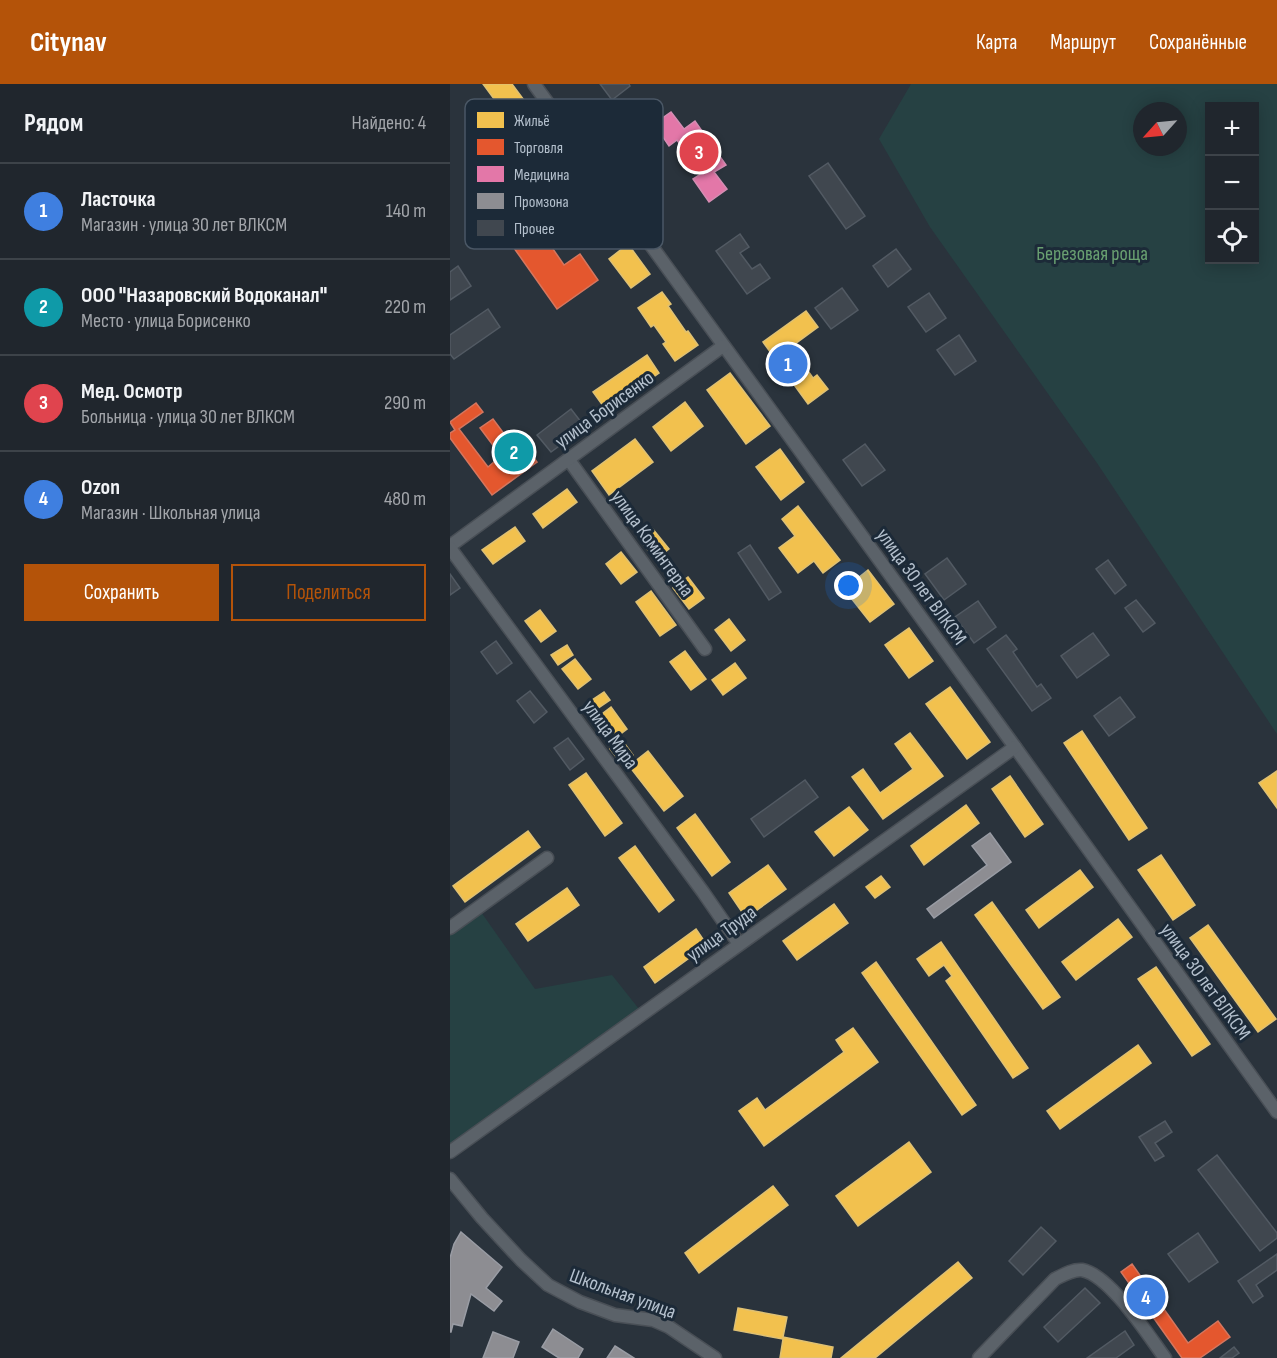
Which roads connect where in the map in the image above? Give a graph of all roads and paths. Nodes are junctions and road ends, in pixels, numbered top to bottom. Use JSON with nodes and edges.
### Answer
{"nodes":[{"id":1,"x":534,"y":84,"type":"edge"},
{"id":2,"x":545,"y":99,"type":"edge"},
{"id":3,"x":653,"y":249,"type":"edge"},
{"id":4,"x":723,"y":346,"type":"junction"},
{"id":5,"x":568,"y":460,"type":"junction"},
{"id":6,"x":450,"y":547,"type":"edge"},
{"id":7,"x":705,"y":649,"type":"dead end"},
{"id":8,"x":1015,"y":747,"type":"junction"},
{"id":9,"x":547,"y":858,"type":"dead end"},
{"id":10,"x":450,"y":928,"type":"edge"},
{"id":11,"x":739,"y":944,"type":"junction"},
{"id":12,"x":1277,"y":1112,"type":"edge"},
{"id":13,"x":450,"y":1152,"type":"edge"},
{"id":14,"x":450,"y":1179,"type":"edge"},
{"id":15,"x":715,"y":1358,"type":"edge"},
{"id":16,"x":979,"y":1358,"type":"edge"},
{"id":17,"x":1165,"y":1358,"type":"edge"}],
"edges":[{"from":1,"to":2,"type":"street","name":"улица 30 лет ВЛКСМ"},
{"from":3,"to":4,"type":"street","name":"улица 30 лет ВЛКСМ"},
{"from":4,"to":5,"type":"street","name":"улица Борисенко"},
{"from":4,"to":8,"type":"street","name":"улица 30 лет ВЛКСМ"},
{"from":5,"to":6,"type":"street","name":"улица Борисенко"},
{"from":5,"to":7,"type":"street","name":"улица Коминтерна"},
{"from":6,"to":11,"type":"street","name":"улица Мира"},
{"from":8,"to":11,"type":"street","name":"улица Труда"},
{"from":8,"to":12,"type":"street","name":"улица 30 лет ВЛКСМ"},
{"from":9,"to":10,"type":"street"},
{"from":11,"to":13,"type":"street","name":"улица Труда"},
{"from":14,"to":15,"type":"street","name":"Школьная улица"},
{"from":16,"to":17,"type":"street"}]}
